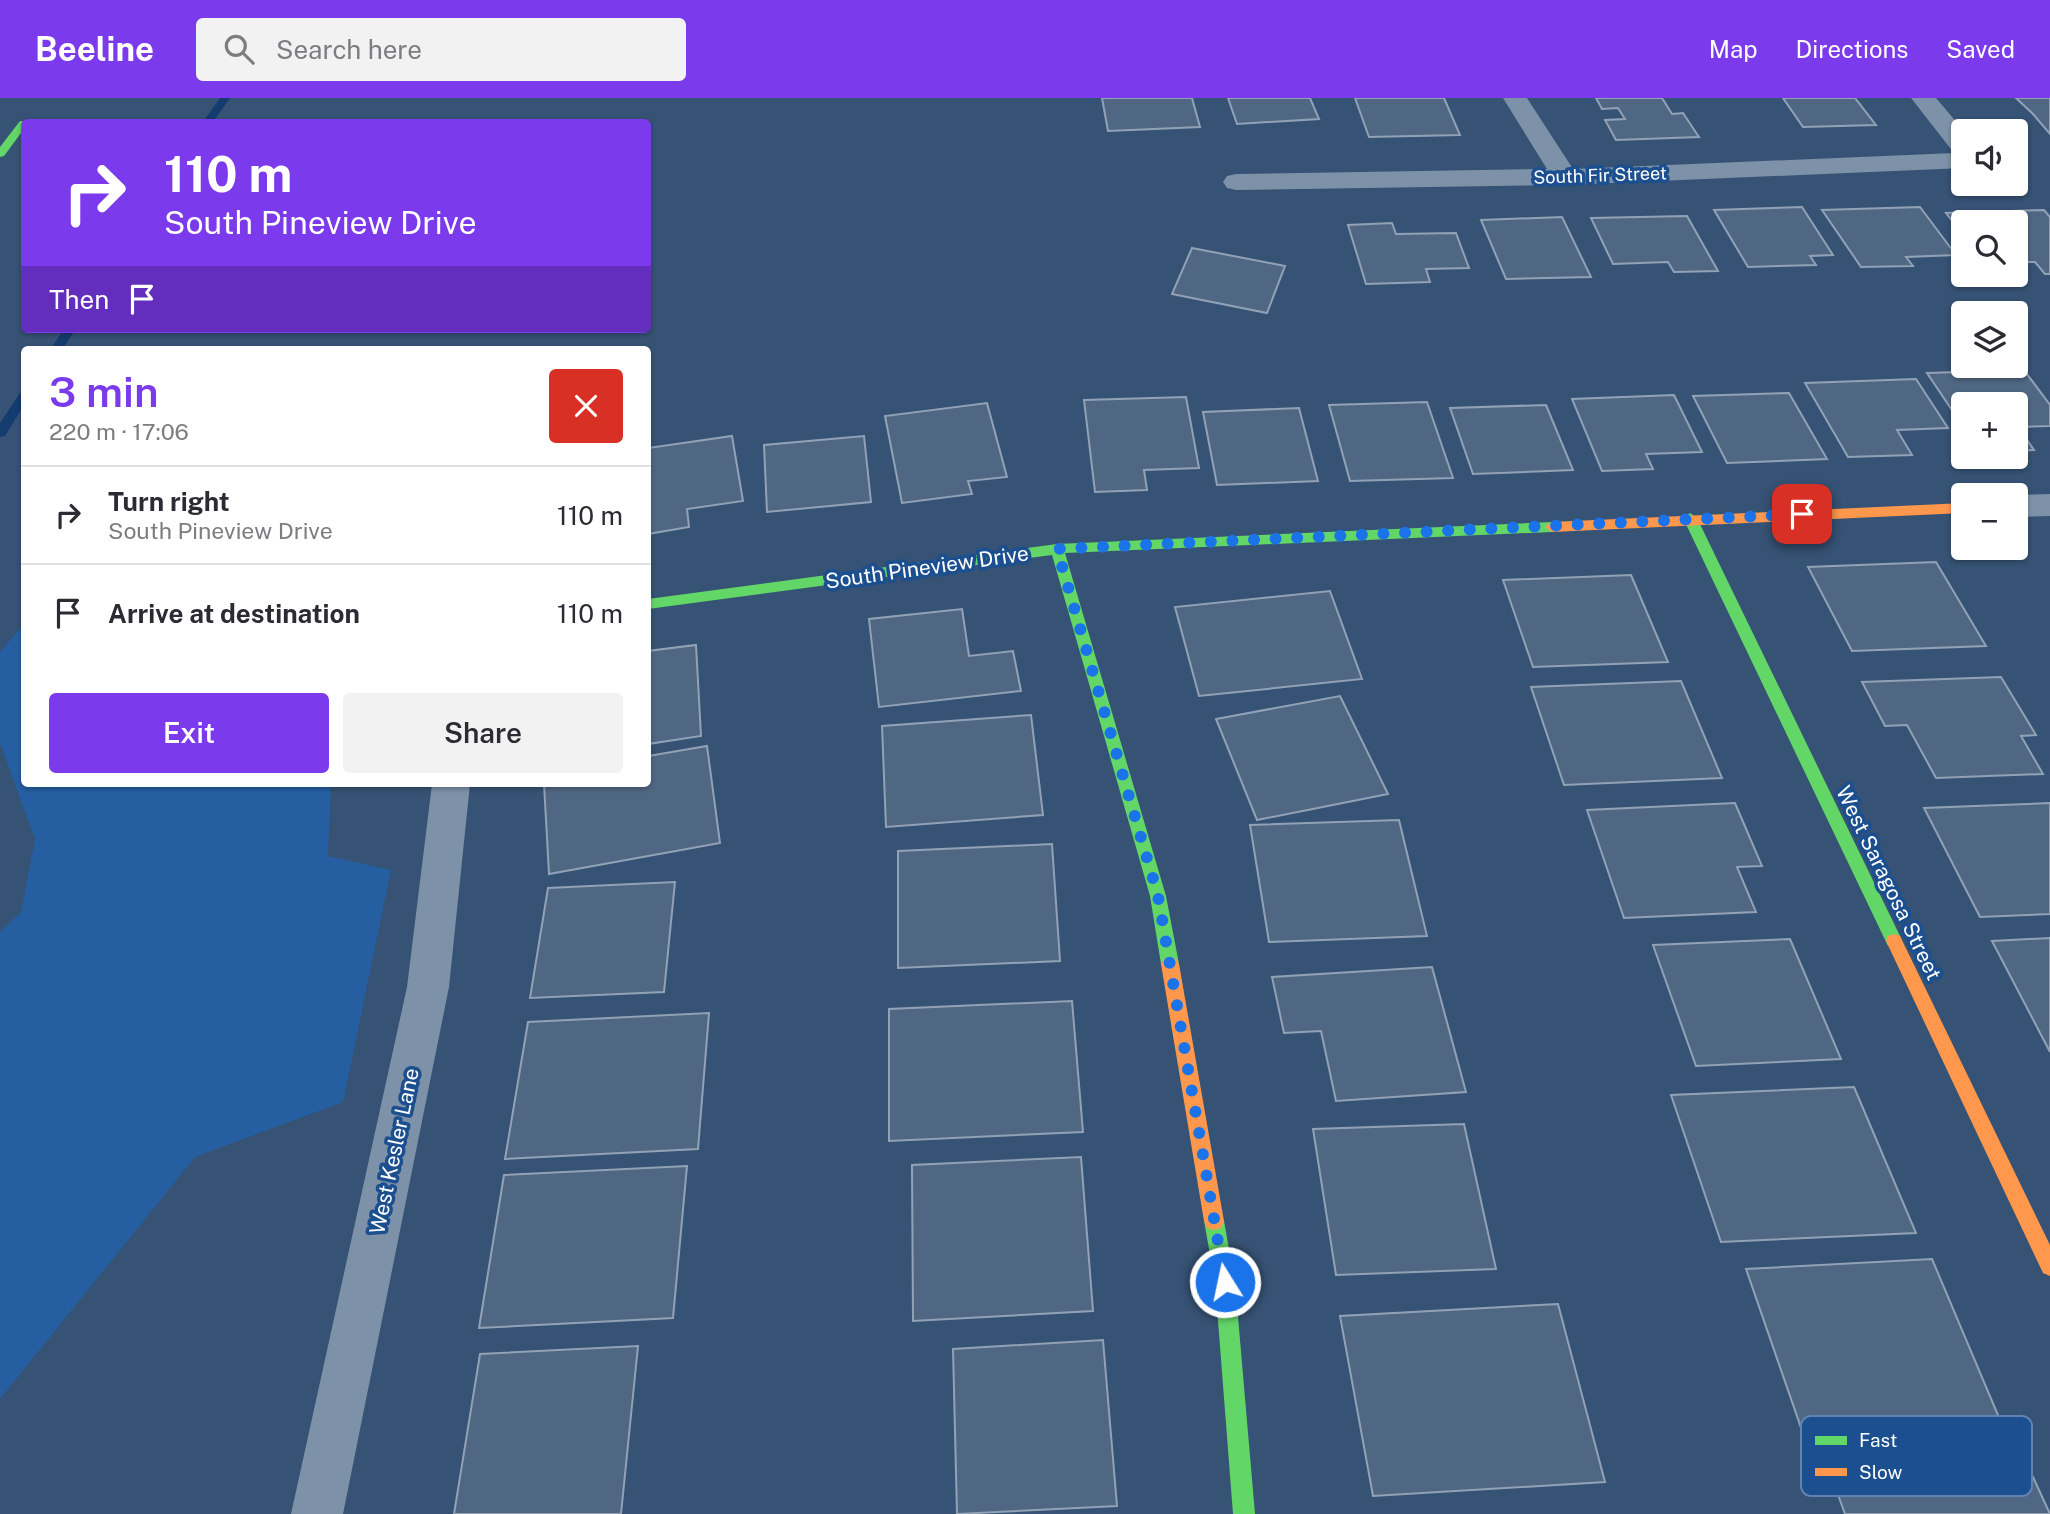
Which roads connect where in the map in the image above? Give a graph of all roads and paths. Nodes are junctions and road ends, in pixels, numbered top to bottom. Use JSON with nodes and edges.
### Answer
{"nodes":[{"id":1,"x":1515,"y":98,"type":"edge"},
{"id":2,"x":1923,"y":98,"type":"edge"},
{"id":3,"x":38,"y":106,"type":"dead end"},
{"id":4,"x":28,"y":119,"type":"edge"},
{"id":5,"x":21,"y":128,"type":"edge"},
{"id":6,"x":1951,"y":132,"type":"edge"},
{"id":7,"x":0,"y":154,"type":"edge"},
{"id":8,"x":1951,"y":161,"type":"edge"},
{"id":9,"x":1565,"y":177,"type":"junction"},
{"id":10,"x":1236,"y":182,"type":"dead end"},
{"id":11,"x":2050,"y":505,"type":"edge"},
{"id":12,"x":2028,"y":506,"type":"edge"},
{"id":13,"x":1951,"y":508,"type":"edge"},
{"id":14,"x":1690,"y":518,"type":"junction"},
{"id":15,"x":1057,"y":549,"type":"junction"},
{"id":16,"x":651,"y":604,"type":"edge"},
{"id":17,"x":451,"y":787,"type":"edge"},
{"id":18,"x":2050,"y":1266,"type":"edge"},
{"id":19,"x":317,"y":1514,"type":"edge"},
{"id":20,"x":1244,"y":1514,"type":"edge"}],
"edges":[{"from":1,"to":9,"type":"street"},
{"from":2,"to":6,"type":"street"},
{"from":3,"to":4,"type":"main road"},
{"from":5,"to":7,"type":"main road"},
{"from":8,"to":9,"type":"street","name":"South Fir Street"},
{"from":9,"to":10,"type":"street","name":"South Fir Street"},
{"from":11,"to":12,"type":"street"},
{"from":13,"to":14,"type":"main road","name":"South Pineview Drive"},
{"from":14,"to":15,"type":"main road","name":"South Pineview Drive"},
{"from":14,"to":18,"type":"main road","name":"West Saragosa Street"},
{"from":15,"to":16,"type":"main road","name":"South Pineview Drive"},
{"from":15,"to":20,"type":"main road"},
{"from":17,"to":19,"type":"street","name":"West Kesler Lane"}]}
